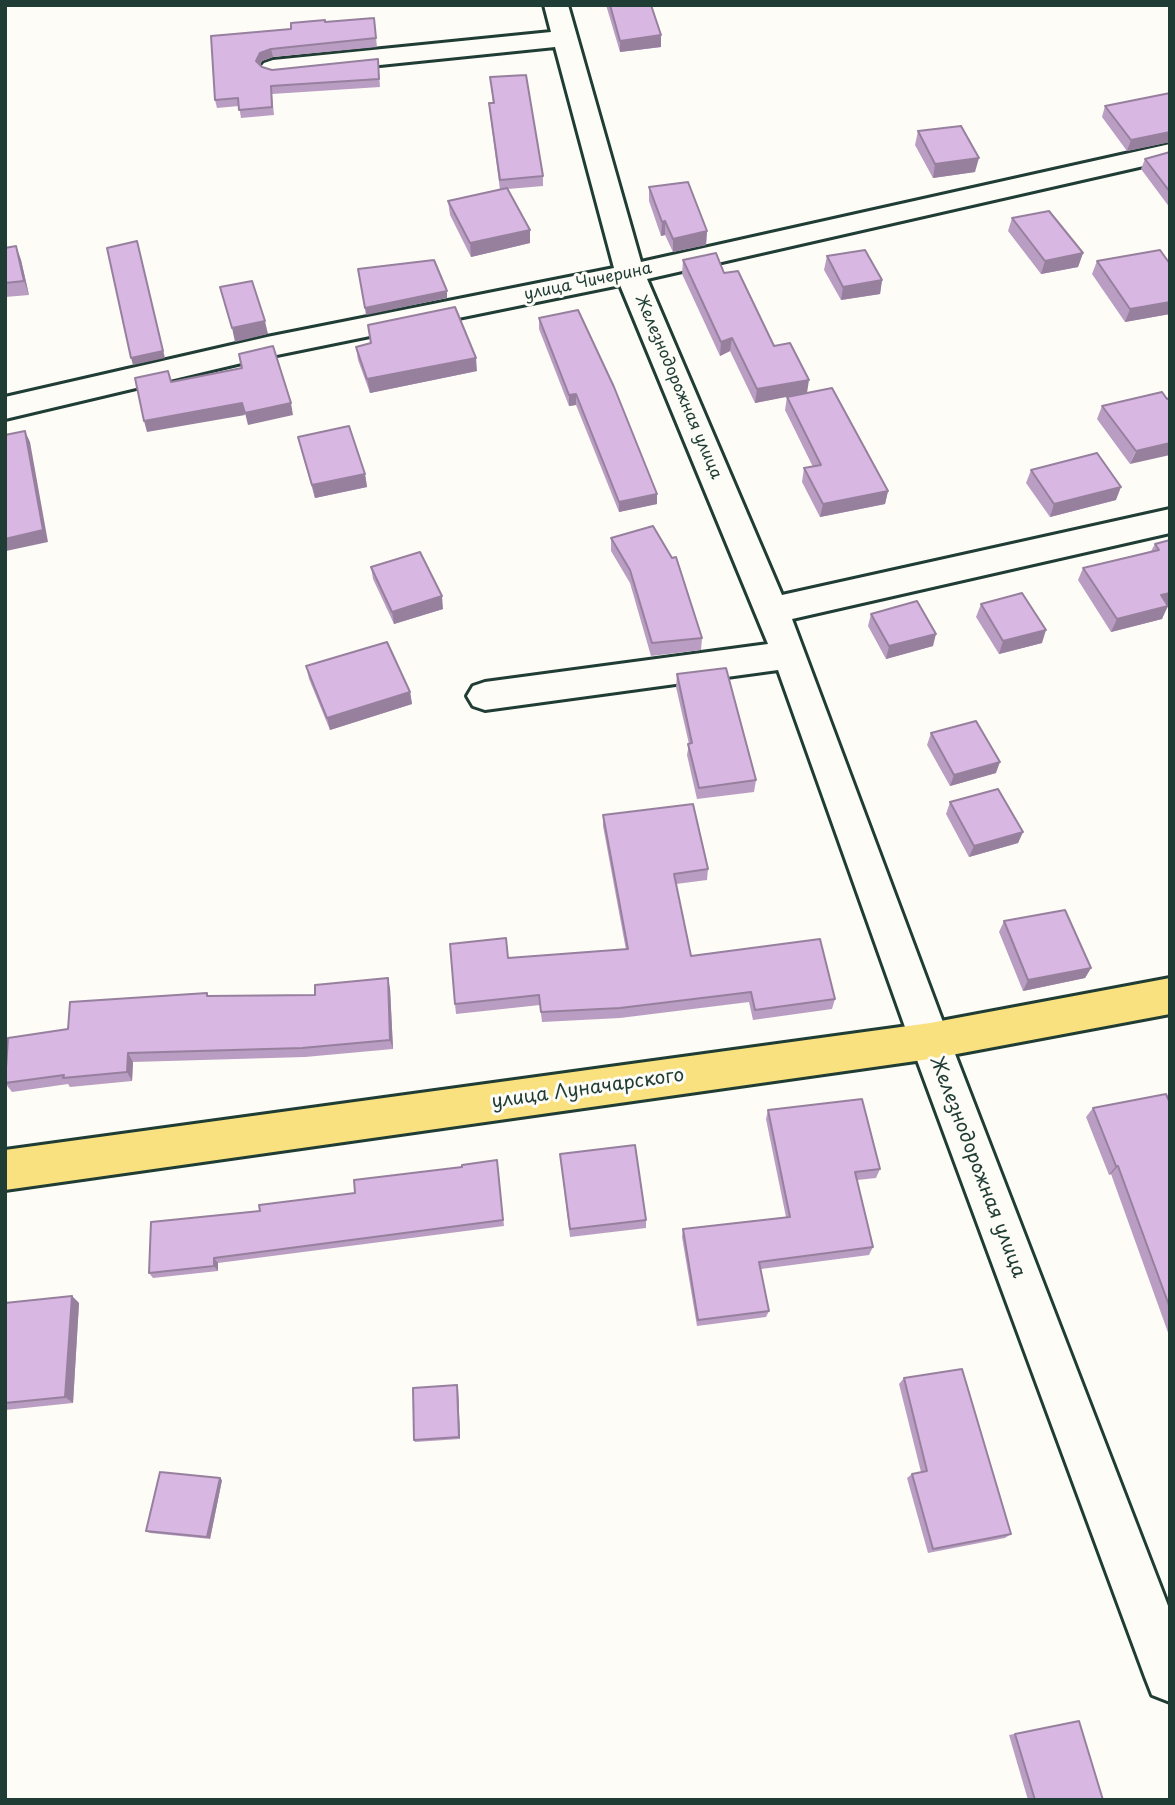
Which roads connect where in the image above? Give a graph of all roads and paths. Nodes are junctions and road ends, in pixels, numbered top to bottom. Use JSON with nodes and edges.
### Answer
{"nodes":[{"id":1,"x":556,"y":5,"type":"edge"},
{"id":2,"x":564,"y":38,"type":"junction"},
{"id":3,"x":273,"y":68,"type":"edge"},
{"id":4,"x":1170,"y":152,"type":"edge"},
{"id":5,"x":630,"y":274,"type":"junction"},
{"id":6,"x":5,"y":408,"type":"edge"},
{"id":7,"x":1170,"y":521,"type":"edge"},
{"id":8,"x":773,"y":610,"type":"junction"},
{"id":9,"x":790,"y":655,"type":"junction"},
{"id":10,"x":485,"y":696,"type":"dead end"},
{"id":11,"x":1170,"y":996,"type":"edge"},
{"id":12,"x":930,"y":1041,"type":"junction"},
{"id":13,"x":5,"y":1170,"type":"edge"},
{"id":14,"x":1170,"y":1676,"type":"edge"}],
"edges":[{"from":1,"to":2,"type":"street","name":"Железнодорожная улица"},
{"from":2,"to":3,"type":"street"},
{"from":2,"to":5,"type":"street","name":"Железнодорожная улица"},
{"from":4,"to":5,"type":"street","name":"улица Чичерина"},
{"from":5,"to":6,"type":"street","name":"улица Чичерина"},
{"from":5,"to":8,"type":"street","name":"Железнодорожная улица"},
{"from":7,"to":8,"type":"street"},
{"from":8,"to":9,"type":"street","name":"Железнодорожная улица"},
{"from":9,"to":10,"type":"street"},
{"from":9,"to":12,"type":"street","name":"Железнодорожная улица"},
{"from":11,"to":12,"type":"main road","name":"улица Луначарского"},
{"from":12,"to":13,"type":"main road","name":"улица Луначарского"},
{"from":12,"to":14,"type":"street","name":"Железнодорожная улица"}]}
